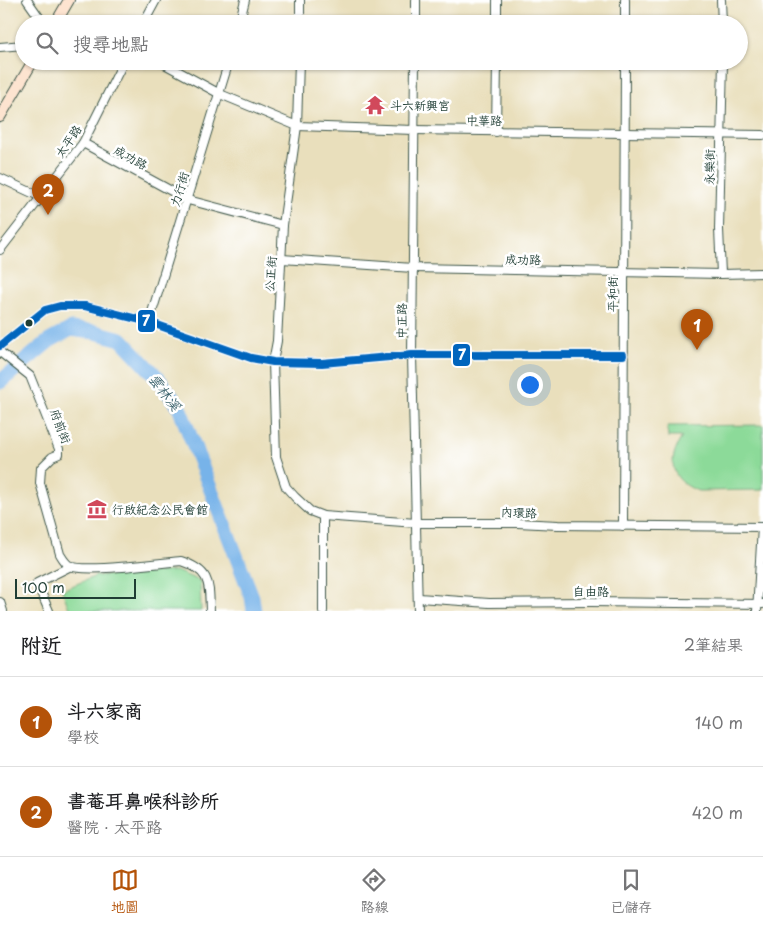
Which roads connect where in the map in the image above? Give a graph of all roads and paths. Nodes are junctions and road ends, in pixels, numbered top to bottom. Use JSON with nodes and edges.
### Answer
{"nodes":[{"id":1,"x":27,"y":0,"type":"edge"},
{"id":2,"x":69,"y":0,"type":"edge"},
{"id":3,"x":156,"y":0,"type":"edge"},
{"id":4,"x":245,"y":0,"type":"edge"},
{"id":5,"x":300,"y":0,"type":"edge"},
{"id":6,"x":416,"y":0,"type":"edge"},
{"id":7,"x":498,"y":0,"type":"edge"},
{"id":8,"x":625,"y":0,"type":"edge"},
{"id":9,"x":721,"y":0,"type":"edge"},
{"id":10,"x":38,"y":15,"type":"edge"},
{"id":11,"x":60,"y":15,"type":"edge"},
{"id":12,"x":148,"y":15,"type":"edge"},
{"id":13,"x":241,"y":15,"type":"edge"},
{"id":14,"x":300,"y":15,"type":"edge"},
{"id":15,"x":416,"y":15,"type":"edge"},
{"id":16,"x":497,"y":15,"type":"edge"},
{"id":17,"x":625,"y":15,"type":"edge"},
{"id":18,"x":722,"y":15,"type":"edge"},
{"id":19,"x":15,"y":45,"type":"edge"},
{"id":20,"x":0,"y":47,"type":"edge"},
{"id":21,"x":28,"y":70,"type":"edge"},
{"id":22,"x":120,"y":70,"type":"edge"},
{"id":23,"x":176,"y":70,"type":"edge"},
{"id":24,"x":227,"y":70,"type":"edge"},
{"id":25,"x":298,"y":70,"type":"edge"},
{"id":26,"x":415,"y":70,"type":"edge"},
{"id":27,"x":497,"y":70,"type":"edge"},
{"id":28,"x":625,"y":70,"type":"edge"},
{"id":29,"x":723,"y":70,"type":"edge"},
{"id":30,"x":220,"y":94,"type":"junction"},
{"id":31,"x":0,"y":117,"type":"edge"},
{"id":32,"x":297,"y":126,"type":"junction"},
{"id":33,"x":414,"y":130,"type":"junction"},
{"id":34,"x":496,"y":132,"type":"junction"},
{"id":35,"x":624,"y":132,"type":"junction"},
{"id":36,"x":721,"y":135,"type":"junction"},
{"id":37,"x":763,"y":135,"type":"edge"},
{"id":38,"x":83,"y":143,"type":"junction"},
{"id":39,"x":0,"y":178,"type":"edge"},
{"id":40,"x":41,"y":197,"type":"junction"},
{"id":41,"x":188,"y":200,"type":"junction"},
{"id":42,"x":283,"y":226,"type":"junction"},
{"id":43,"x":0,"y":250,"type":"edge"},
{"id":44,"x":282,"y":259,"type":"junction"},
{"id":45,"x":413,"y":268,"type":"junction"},
{"id":46,"x":623,"y":272,"type":"junction"},
{"id":47,"x":763,"y":273,"type":"edge"},
{"id":48,"x":721,"y":274,"type":"junction"},
{"id":49,"x":149,"y":322,"type":"junction"},
{"id":50,"x":0,"y":346,"type":"edge"},
{"id":51,"x":0,"y":352,"type":"edge"},
{"id":52,"x":412,"y":355,"type":"junction"},
{"id":53,"x":623,"y":355,"type":"junction"},
{"id":54,"x":273,"y":362,"type":"junction"},
{"id":55,"x":286,"y":487,"type":"joint"},
{"id":56,"x":322,"y":516,"type":"junction"},
{"id":57,"x":416,"y":523,"type":"junction"},
{"id":58,"x":623,"y":526,"type":"junction"},
{"id":59,"x":762,"y":527,"type":"edge"},
{"id":60,"x":71,"y":566,"type":"junction"},
{"id":61,"x":419,"y":598,"type":"junction"},
{"id":62,"x":0,"y":602,"type":"edge"},
{"id":63,"x":525,"y":607,"type":"edge"},
{"id":64,"x":759,"y":607,"type":"edge"},
{"id":65,"x":3,"y":611,"type":"edge"},
{"id":66,"x":49,"y":611,"type":"edge"},
{"id":67,"x":210,"y":611,"type":"edge"},
{"id":68,"x":323,"y":611,"type":"edge"},
{"id":69,"x":418,"y":611,"type":"edge"}],
"edges":[{"from":1,"to":10,"type":"street"},
{"from":2,"to":11,"type":"street"},
{"from":3,"to":12,"type":"street"},
{"from":4,"to":13,"type":"street"},
{"from":5,"to":14,"type":"street"},
{"from":6,"to":15,"type":"street"},
{"from":7,"to":16,"type":"street"},
{"from":8,"to":17,"type":"street"},
{"from":9,"to":18,"type":"street"},
{"from":19,"to":20,"type":"street"},
{"from":21,"to":31,"type":"street"},
{"from":22,"to":38,"type":"street","name":"太平路"},
{"from":23,"to":30,"type":"street","name":"中華路"},
{"from":24,"to":30,"type":"street","name":"力行街"},
{"from":25,"to":32,"type":"street","name":"公正街"},
{"from":26,"to":33,"type":"street","name":"中正路"},
{"from":27,"to":34,"type":"street"},
{"from":28,"to":35,"type":"street","name":"平和街"},
{"from":29,"to":36,"type":"street","name":"永樂街"},
{"from":30,"to":32,"type":"street","name":"中華路"},
{"from":30,"to":41,"type":"street","name":"力行街"},
{"from":32,"to":33,"type":"street","name":"中華路"},
{"from":32,"to":42,"type":"street","name":"公正街"},
{"from":33,"to":34,"type":"street","name":"中華路"},
{"from":33,"to":45,"type":"street","name":"中正路"},
{"from":34,"to":35,"type":"street","name":"中華路"},
{"from":35,"to":36,"type":"street","name":"中華路"},
{"from":35,"to":46,"type":"street","name":"平和街"},
{"from":36,"to":37,"type":"street","name":"中華路"},
{"from":36,"to":48,"type":"street","name":"永樂街"},
{"from":38,"to":40,"type":"street","name":"太平路"},
{"from":38,"to":41,"type":"street","name":"成功路"},
{"from":39,"to":40,"type":"street"},
{"from":40,"to":43,"type":"street","name":"太平路"},
{"from":41,"to":42,"type":"street","name":"成功路"},
{"from":41,"to":49,"type":"street","name":"力行街"},
{"from":42,"to":44,"type":"street","name":"公正街"},
{"from":44,"to":45,"type":"street","name":"成功路"},
{"from":44,"to":54,"type":"street","name":"公正街"},
{"from":45,"to":46,"type":"street","name":"成功路"},
{"from":45,"to":52,"type":"street","name":"中正路"},
{"from":46,"to":48,"type":"street","name":"成功路"},
{"from":46,"to":53,"type":"street","name":"平和街"},
{"from":47,"to":48,"type":"street","name":"成功路"},
{"from":49,"to":50,"type":"street"},
{"from":49,"to":54,"type":"street"},
{"from":51,"to":60,"type":"street","name":"府前街"},
{"from":52,"to":53,"type":"street"},
{"from":52,"to":54,"type":"street"},
{"from":52,"to":57,"type":"street","name":"中正路"},
{"from":53,"to":58,"type":"street","name":"平和街"},
{"from":54,"to":55,"type":"street","name":"公正街"},
{"from":55,"to":56,"type":"street","name":"內環路"},
{"from":56,"to":57,"type":"street","name":"內環路"},
{"from":56,"to":68,"type":"street"},
{"from":57,"to":58,"type":"street","name":"內環路"},
{"from":57,"to":61,"type":"street","name":"中正路"},
{"from":58,"to":59,"type":"street","name":"內環路"},
{"from":59,"to":64,"type":"street"},
{"from":60,"to":66,"type":"street"},
{"from":60,"to":67,"type":"street"},
{"from":61,"to":63,"type":"street","name":"自由路"},
{"from":61,"to":69,"type":"street","name":"中正路"},
{"from":62,"to":65,"type":"street"},
{"from":63,"to":64,"type":"street","name":"自由路"}]}
